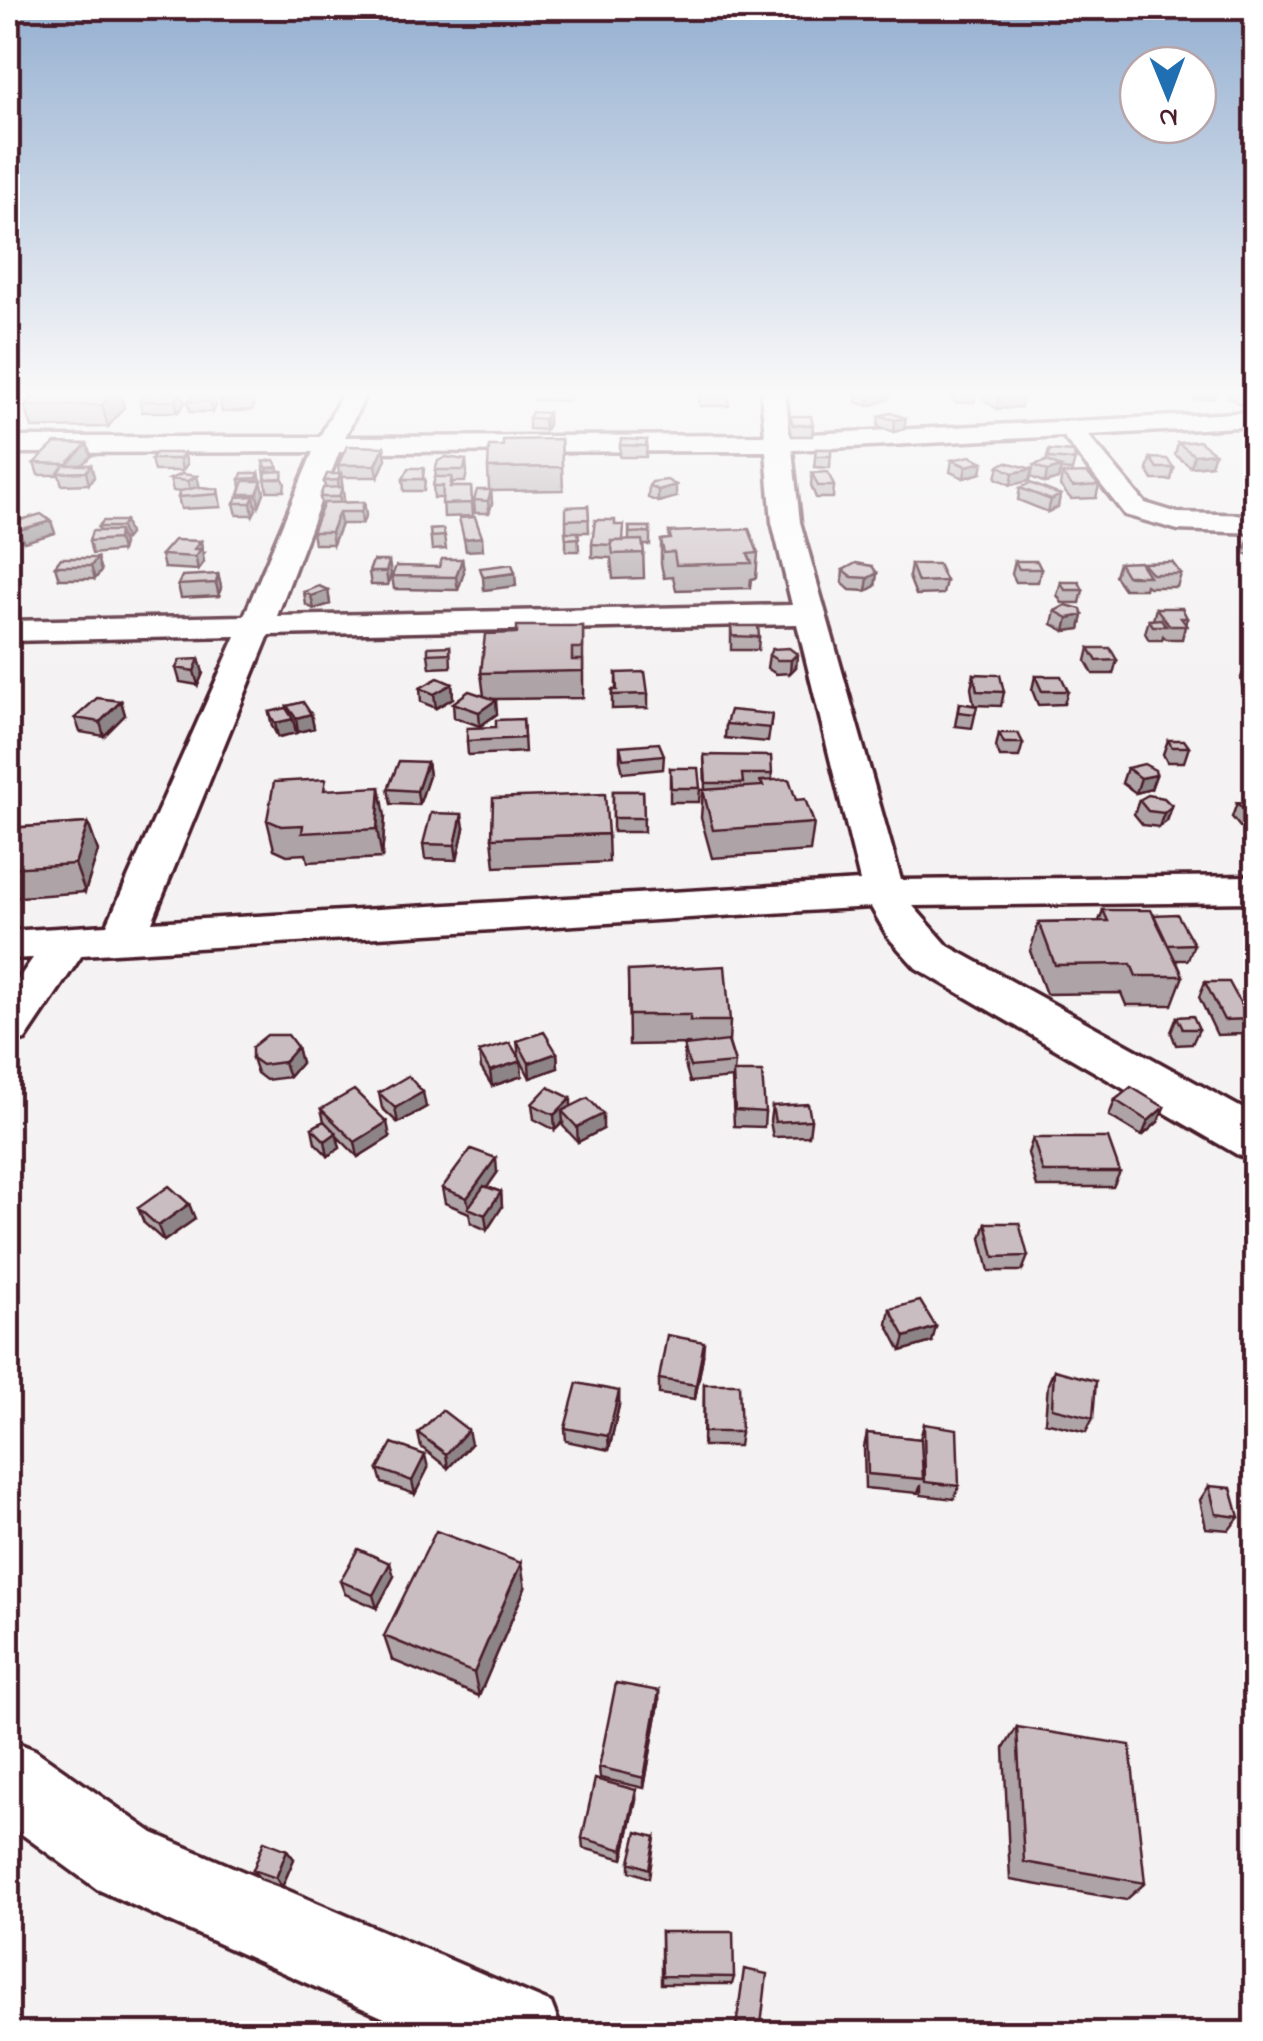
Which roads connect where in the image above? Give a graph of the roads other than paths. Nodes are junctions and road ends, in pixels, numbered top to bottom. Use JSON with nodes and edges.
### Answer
{"nodes":[{"id":1,"x":315,"y":487,"type":"edge"},
{"id":2,"x":782,"y":487,"type":"edge"},
{"id":3,"x":1117,"y":487,"type":"edge"},
{"id":4,"x":1256,"y":524,"type":"edge"},
{"id":5,"x":808,"y":614,"type":"junction"},
{"id":6,"x":254,"y":626,"type":"junction"},
{"id":7,"x":8,"y":632,"type":"edge"},
{"id":8,"x":1256,"y":889,"type":"edge"},
{"id":9,"x":884,"y":892,"type":"junction"},
{"id":10,"x":124,"y":939,"type":"junction"},
{"id":11,"x":68,"y":942,"type":"junction"},
{"id":12,"x":8,"y":944,"type":"edge"},
{"id":13,"x":8,"y":1028,"type":"edge"},
{"id":14,"x":1256,"y":1141,"type":"edge"},
{"id":15,"x":8,"y":1777,"type":"edge"},
{"id":16,"x":520,"y":2034,"type":"edge"}],
"edges":[{"from":1,"to":6,"type":"street"},
{"from":2,"to":5,"type":"street"},
{"from":3,"to":4,"type":"street"},
{"from":5,"to":6,"type":"street"},
{"from":5,"to":9,"type":"street"},
{"from":6,"to":7,"type":"street"},
{"from":6,"to":10,"type":"street"},
{"from":8,"to":9,"type":"street"},
{"from":9,"to":10,"type":"street"},
{"from":9,"to":14,"type":"street"},
{"from":10,"to":11,"type":"street"},
{"from":11,"to":12,"type":"street"},
{"from":11,"to":13,"type":"street"},
{"from":15,"to":16,"type":"street"}]}
